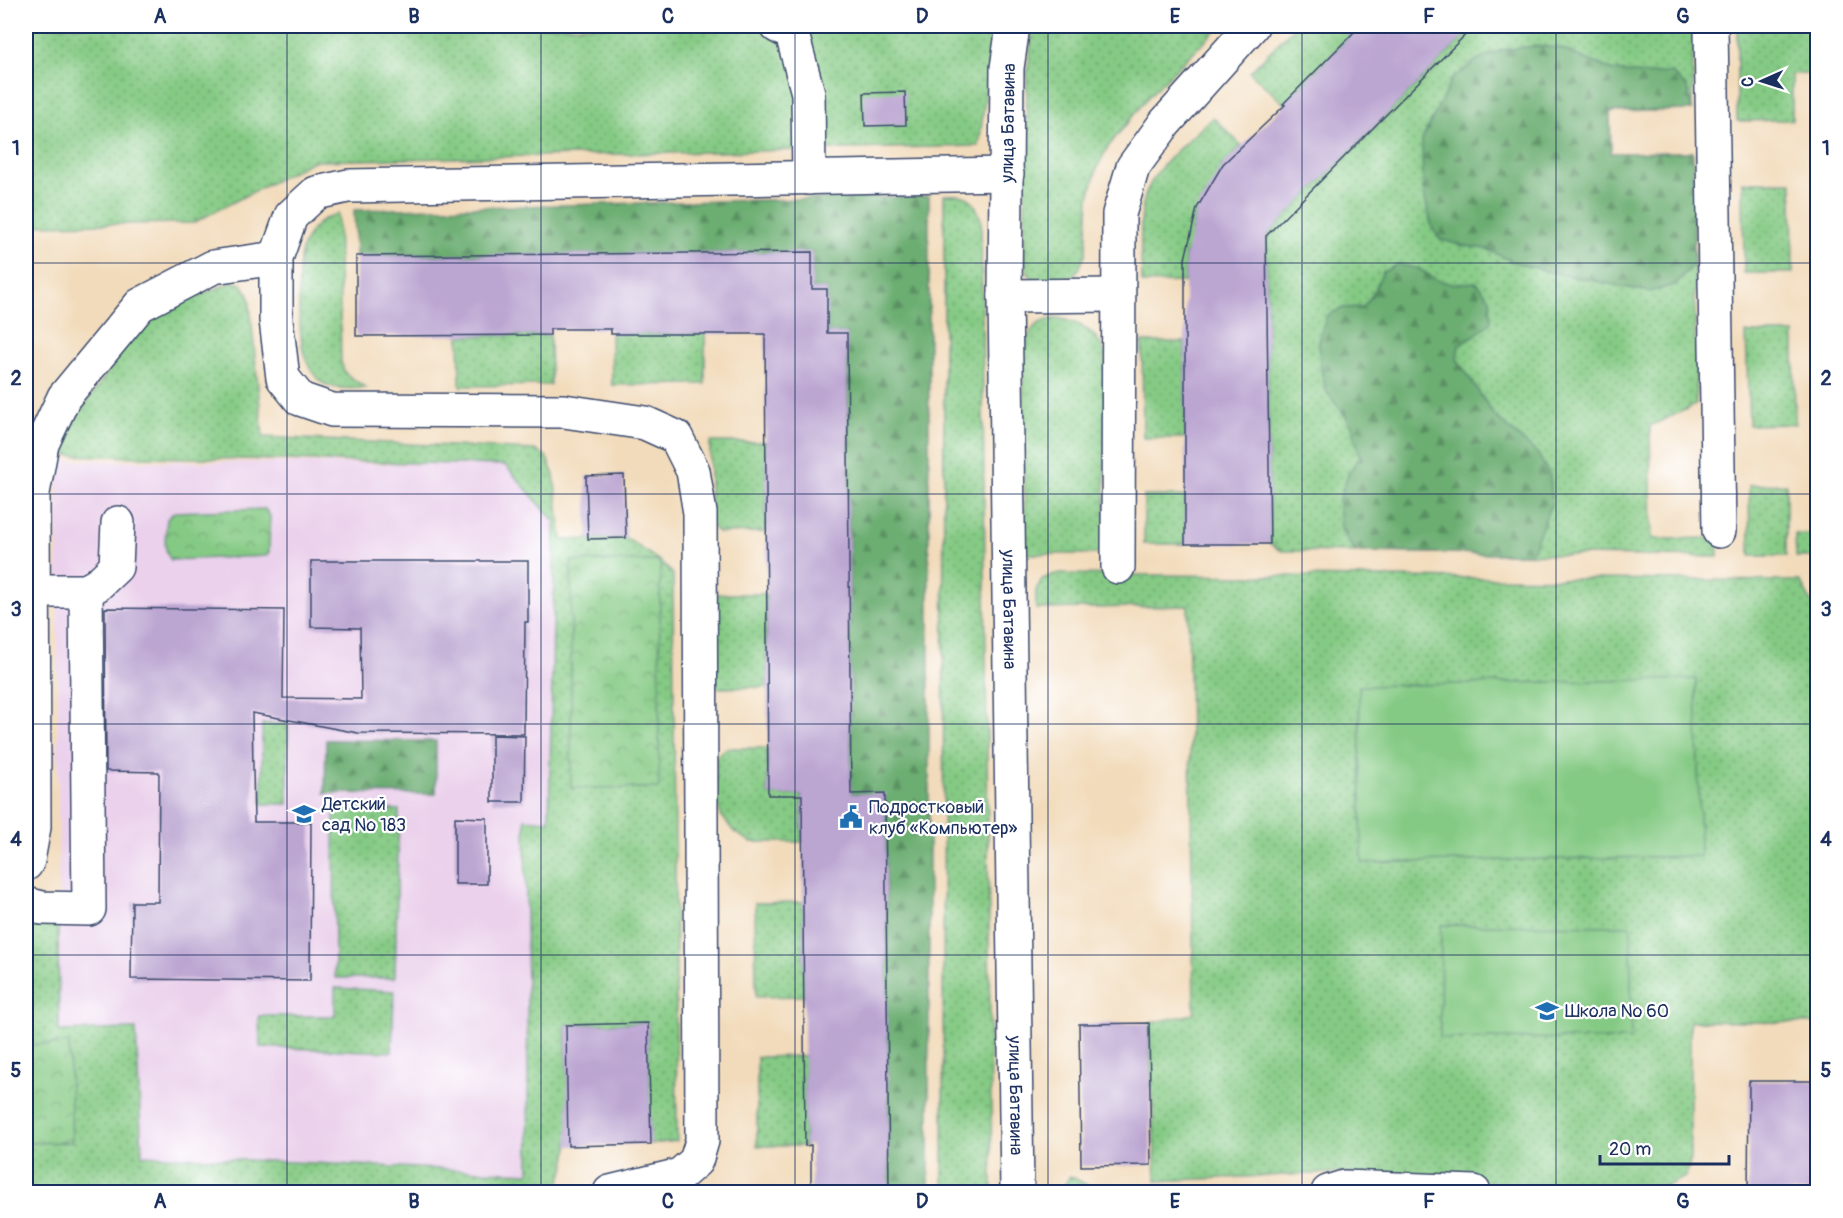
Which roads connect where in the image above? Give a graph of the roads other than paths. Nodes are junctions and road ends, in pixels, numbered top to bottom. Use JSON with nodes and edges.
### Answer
{"nodes":[{"id":1,"x":777,"y":26,"type":"edge"},
{"id":2,"x":1013,"y":26,"type":"edge"},
{"id":3,"x":1252,"y":26,"type":"edge"},
{"id":4,"x":1711,"y":26,"type":"edge"},
{"id":5,"x":1006,"y":174,"type":"junction"},
{"id":6,"x":809,"y":178,"type":"junction"},
{"id":7,"x":276,"y":258,"type":"junction"},
{"id":8,"x":1119,"y":295,"type":"junction"},
{"id":9,"x":1005,"y":296,"type":"junction"},
{"id":10,"x":118,"y":523,"type":"dead end"},
{"id":11,"x":1719,"y":531,"type":"dead end"},
{"id":12,"x":30,"y":537,"type":"edge"},
{"id":13,"x":1118,"y":567,"type":"dead end"},
{"id":14,"x":34,"y":591,"type":"junction"},
{"id":15,"x":86,"y":591,"type":"junction"},
{"id":16,"x":26,"y":864,"type":"edge"},
{"id":17,"x":26,"y":904,"type":"edge"},
{"id":18,"x":610,"y":1192,"type":"edge"},
{"id":19,"x":1017,"y":1192,"type":"edge"},
{"id":20,"x":1328,"y":1192,"type":"edge"},
{"id":21,"x":1474,"y":1192,"type":"edge"}],
"edges":[{"from":1,"to":6,"type":"street"},
{"from":2,"to":5,"type":"street","name":"улица Батавина"},
{"from":3,"to":8,"type":"street"},
{"from":4,"to":11,"type":"street"},
{"from":5,"to":6,"type":"street"},
{"from":5,"to":9,"type":"street","name":"улица Батавина"},
{"from":6,"to":7,"type":"street"},
{"from":7,"to":12,"type":"street"},
{"from":7,"to":18,"type":"street"},
{"from":8,"to":9,"type":"street"},
{"from":8,"to":13,"type":"street"},
{"from":9,"to":19,"type":"street","name":"улица Батавина"},
{"from":10,"to":15,"type":"street"},
{"from":12,"to":14,"type":"street"},
{"from":14,"to":15,"type":"street"},
{"from":14,"to":16,"type":"street"},
{"from":15,"to":17,"type":"street"},
{"from":20,"to":21,"type":"street"}]}
